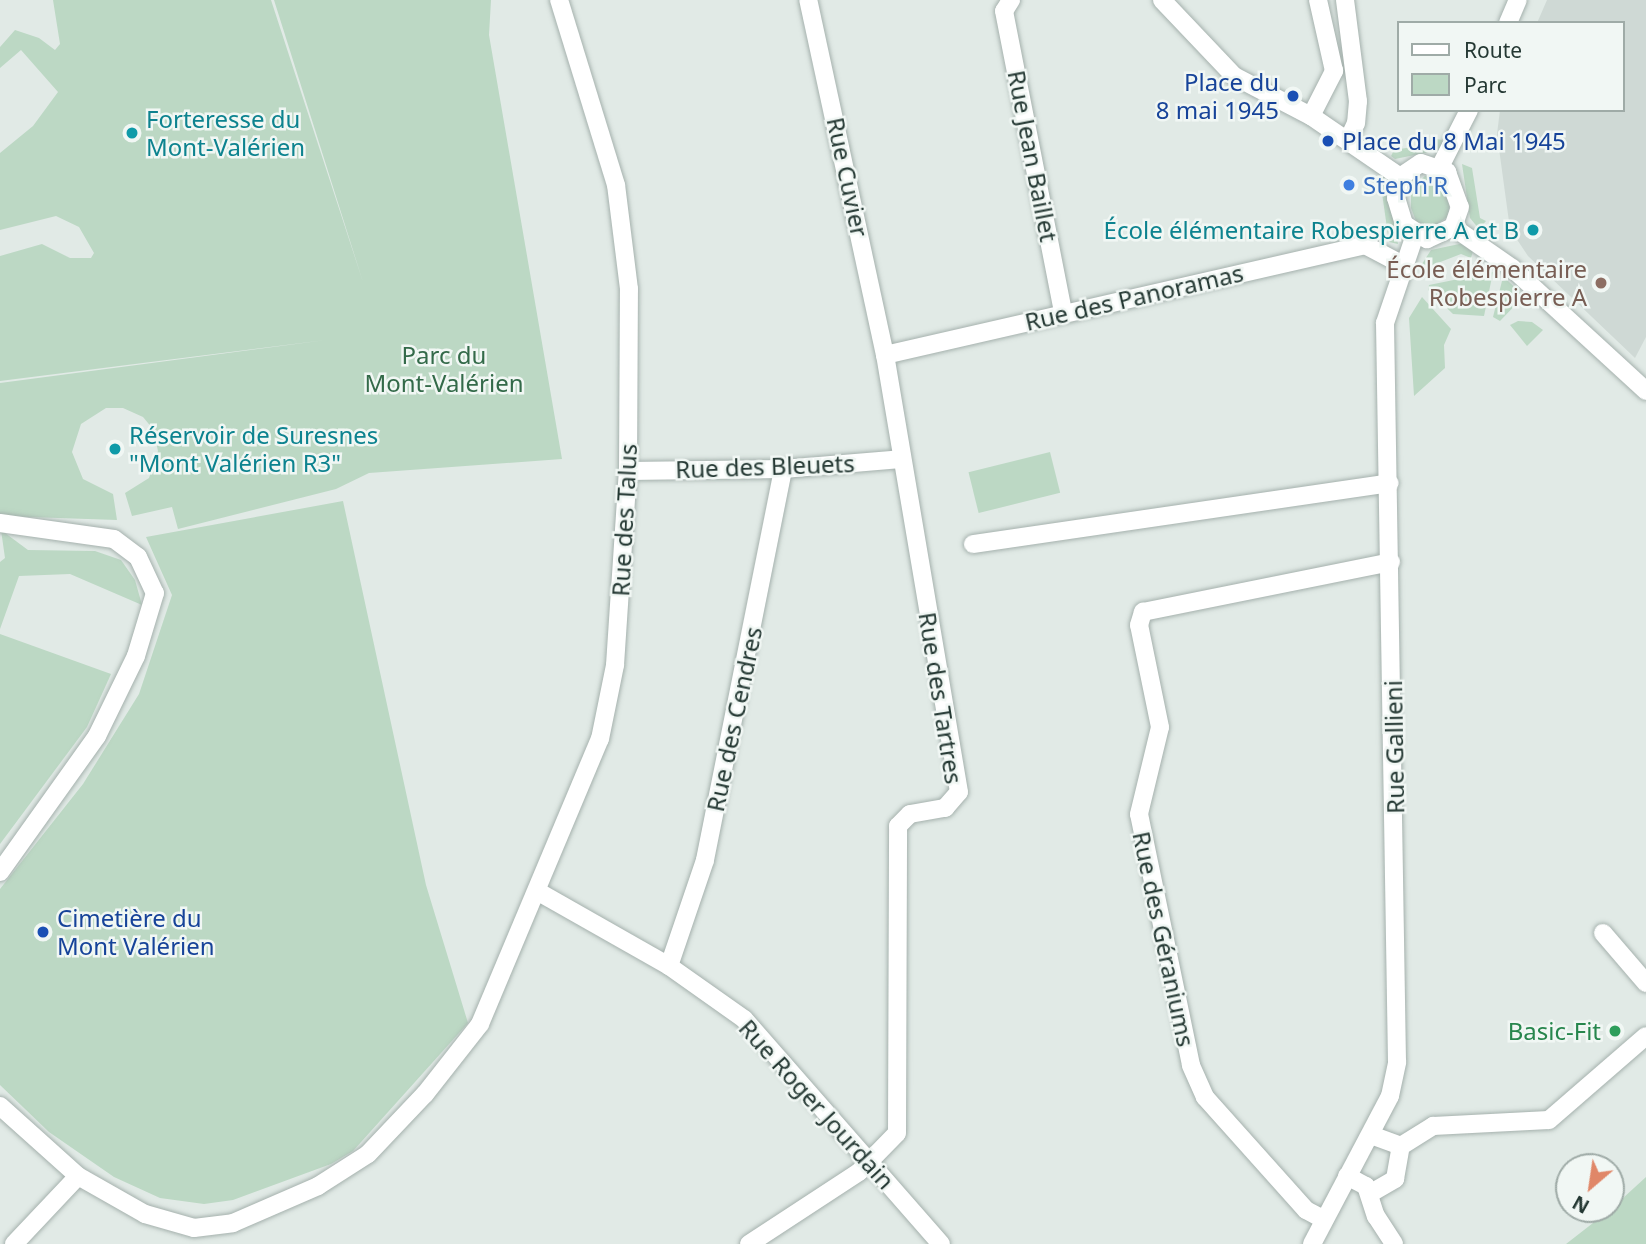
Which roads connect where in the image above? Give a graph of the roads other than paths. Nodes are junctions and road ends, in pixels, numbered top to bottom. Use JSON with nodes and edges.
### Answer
{"nodes":[{"id":1,"x":559,"y":0,"type":"edge"},
{"id":2,"x":808,"y":0,"type":"edge"},
{"id":3,"x":1010,"y":0,"type":"edge"},
{"id":4,"x":1162,"y":0,"type":"edge"},
{"id":5,"x":1318,"y":0,"type":"edge"},
{"id":6,"x":1346,"y":0,"type":"edge"},
{"id":7,"x":1518,"y":0,"type":"edge"},
{"id":8,"x":1509,"y":21,"type":"edge"},
{"id":9,"x":1468,"y":112,"type":"edge"},
{"id":10,"x":1311,"y":116,"type":"junction"},
{"id":11,"x":1348,"y":140,"type":"junction"},
{"id":12,"x":1440,"y":167,"type":"junction"},
{"id":13,"x":1400,"y":177,"type":"junction"},
{"id":14,"x":1453,"y":227,"type":"junction"},
{"id":15,"x":1415,"y":235,"type":"junction"},
{"id":16,"x":1405,"y":266,"type":"junction"},
{"id":17,"x":1063,"y":313,"type":"junction"},
{"id":18,"x":885,"y":355,"type":"junction"},
{"id":19,"x":1646,"y":391,"type":"edge"},
{"id":20,"x":901,"y":459,"type":"junction"},
{"id":21,"x":783,"y":469,"type":"junction"},
{"id":22,"x":628,"y":471,"type":"junction"},
{"id":23,"x":1390,"y":483,"type":"junction"},
{"id":24,"x":0,"y":523,"type":"edge"},
{"id":25,"x":973,"y":544,"type":"dead end"},
{"id":26,"x":1391,"y":562,"type":"junction"},
{"id":27,"x":0,"y":872,"type":"edge"},
{"id":28,"x":537,"y":891,"type":"junction"},
{"id":29,"x":1603,"y":933,"type":"dead end"},
{"id":30,"x":669,"y":966,"type":"junction"},
{"id":31,"x":1646,"y":983,"type":"edge"},
{"id":32,"x":1646,"y":1036,"type":"edge"},
{"id":33,"x":0,"y":1106,"type":"edge"},
{"id":34,"x":1371,"y":1135,"type":"junction"},
{"id":35,"x":1401,"y":1146,"type":"junction"},
{"id":36,"x":869,"y":1160,"type":"junction"},
{"id":37,"x":78,"y":1176,"type":"junction"},
{"id":38,"x":1347,"y":1176,"type":"junction"},
{"id":39,"x":1371,"y":1193,"type":"junction"},
{"id":40,"x":1323,"y":1219,"type":"junction"},
{"id":41,"x":15,"y":1244,"type":"edge"},
{"id":42,"x":749,"y":1244,"type":"edge"},
{"id":43,"x":941,"y":1244,"type":"edge"},
{"id":44,"x":1312,"y":1244,"type":"edge"},
{"id":45,"x":1394,"y":1244,"type":"edge"}],
"edges":[{"from":1,"to":22,"type":"street","name":"Rue des Talus"},
{"from":2,"to":18,"type":"street","name":"Rue Cuvier"},
{"from":3,"to":17,"type":"street","name":"Rue Jean Baillet"},
{"from":4,"to":10,"type":"street"},
{"from":5,"to":10,"type":"street"},
{"from":6,"to":11,"type":"street"},
{"from":7,"to":8,"type":"street"},
{"from":9,"to":12,"type":"street"},
{"from":10,"to":11,"type":"street"},
{"from":11,"to":13,"type":"street"},
{"from":12,"to":13,"type":"street"},
{"from":12,"to":14,"type":"street"},
{"from":13,"to":15,"type":"street"},
{"from":14,"to":15,"type":"street"},
{"from":14,"to":19,"type":"street"},
{"from":15,"to":16,"type":"street","name":"Rue Gallieni"},
{"from":16,"to":17,"type":"street","name":"Rue des Panoramas"},
{"from":16,"to":23,"type":"street","name":"Rue Gallieni"},
{"from":17,"to":18,"type":"street","name":"Rue des Panoramas"},
{"from":18,"to":20,"type":"street","name":"Rue des Tartres"},
{"from":20,"to":21,"type":"street","name":"Rue des Bleuets"},
{"from":20,"to":36,"type":"street","name":"Rue des Tartres"},
{"from":21,"to":22,"type":"street","name":"Rue des Bleuets"},
{"from":21,"to":30,"type":"street","name":"Rue des Cendres"},
{"from":22,"to":28,"type":"street","name":"Rue des Talus"},
{"from":23,"to":25,"type":"street"},
{"from":23,"to":26,"type":"street","name":"Rue Gallieni"},
{"from":24,"to":27,"type":"street"},
{"from":26,"to":34,"type":"street","name":"Rue Gallieni"},
{"from":26,"to":40,"type":"street","name":"Rue des Géraniums"},
{"from":28,"to":30,"type":"street","name":"Rue Roger Jourdain"},
{"from":28,"to":37,"type":"street","name":"Rue des Talus"},
{"from":29,"to":31,"type":"street"},
{"from":30,"to":36,"type":"street","name":"Rue Roger Jourdain"},
{"from":32,"to":35,"type":"street"},
{"from":33,"to":37,"type":"street","name":"Rue des Talus"},
{"from":34,"to":35,"type":"street"},
{"from":34,"to":38,"type":"street","name":"Rue Gallieni"},
{"from":35,"to":39,"type":"street"},
{"from":36,"to":42,"type":"street"},
{"from":36,"to":43,"type":"street","name":"Rue Roger Jourdain"},
{"from":37,"to":41,"type":"street"},
{"from":38,"to":39,"type":"street"},
{"from":38,"to":40,"type":"street","name":"Rue Gallieni"},
{"from":39,"to":45,"type":"street"},
{"from":40,"to":44,"type":"street","name":"Rue Gallieni"}]}
